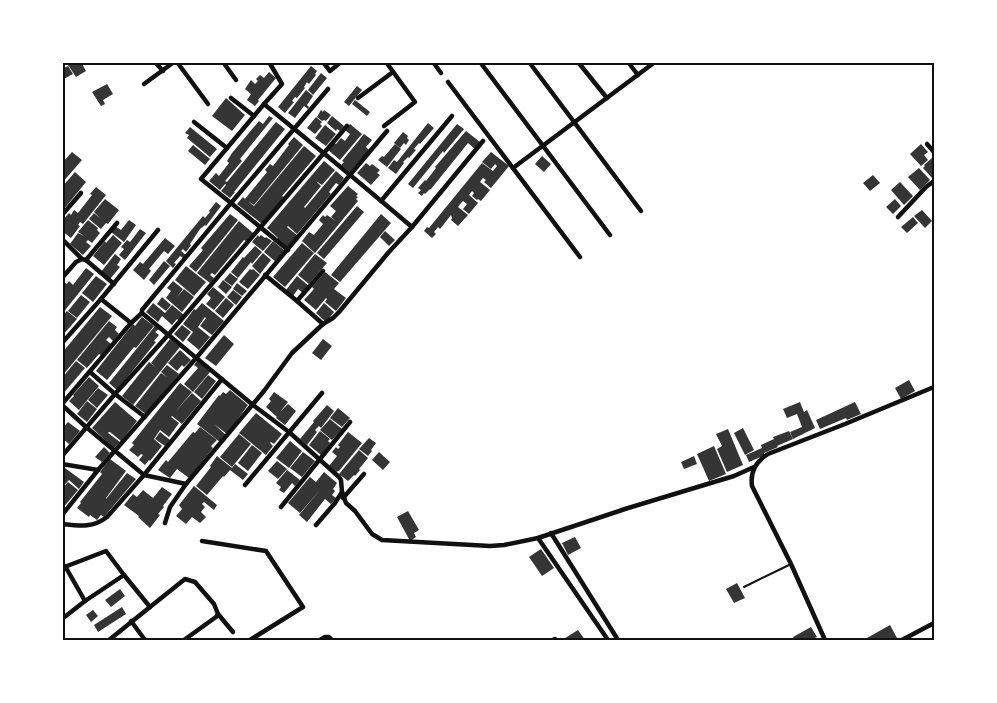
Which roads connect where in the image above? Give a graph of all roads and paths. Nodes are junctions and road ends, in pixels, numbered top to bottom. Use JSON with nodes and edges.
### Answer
{"nodes":[{"id":1,"x":155,"y":62,"type":"edge"},
{"id":2,"x":176,"y":62,"type":"edge"},
{"id":3,"x":223,"y":62,"type":"edge"},
{"id":4,"x":269,"y":62,"type":"edge"},
{"id":5,"x":323,"y":62,"type":"edge"},
{"id":6,"x":341,"y":62,"type":"edge"},
{"id":7,"x":386,"y":62,"type":"edge"},
{"id":8,"x":433,"y":62,"type":"edge"},
{"id":9,"x":480,"y":62,"type":"edge"},
{"id":10,"x":529,"y":62,"type":"edge"},
{"id":11,"x":578,"y":62,"type":"edge"},
{"id":12,"x":628,"y":62,"type":"edge"},
{"id":13,"x":655,"y":62,"type":"edge"},
{"id":14,"x":163,"y":71,"type":"junction"},
{"id":15,"x":393,"y":72,"type":"junction"},
{"id":16,"x":440,"y":73,"type":"dead end"},
{"id":17,"x":638,"y":75,"type":"junction"},
{"id":18,"x":236,"y":80,"type":"dead end"},
{"id":19,"x":448,"y":82,"type":"dead end"},
{"id":20,"x":144,"y":84,"type":"dead end"},
{"id":21,"x":328,"y":89,"type":"dead end"},
{"id":22,"x":231,"y":98,"type":"dead end"},
{"id":23,"x":358,"y":98,"type":"dead end"},
{"id":24,"x":607,"y":98,"type":"junction"},
{"id":25,"x":208,"y":104,"type":"dead end"},
{"id":26,"x":264,"y":104,"type":"junction"},
{"id":27,"x":254,"y":116,"type":"junction"},
{"id":28,"x":452,"y":116,"type":"dead end"},
{"id":29,"x":194,"y":122,"type":"dead end"},
{"id":30,"x":574,"y":122,"type":"junction"},
{"id":31,"x":347,"y":126,"type":"dead end"},
{"id":32,"x":384,"y":126,"type":"dead end"},
{"id":33,"x":295,"y":129,"type":"junction"},
{"id":34,"x":388,"y":131,"type":"dead end"},
{"id":35,"x":483,"y":141,"type":"dead end"},
{"id":36,"x":927,"y":144,"type":"dead end"},
{"id":37,"x":543,"y":146,"type":"junction"},
{"id":38,"x":228,"y":148,"type":"junction"},
{"id":39,"x":934,"y":152,"type":"edge"},
{"id":40,"x":324,"y":153,"type":"junction"},
{"id":41,"x":513,"y":168,"type":"junction"},
{"id":42,"x":351,"y":175,"type":"junction"},
{"id":43,"x":934,"y":181,"type":"edge"},
{"id":44,"x":81,"y":193,"type":"dead end"},
{"id":45,"x":381,"y":201,"type":"junction"},
{"id":46,"x":231,"y":204,"type":"junction"},
{"id":47,"x":641,"y":212,"type":"dead end"},
{"id":48,"x":62,"y":215,"type":"edge"},
{"id":49,"x":898,"y":217,"type":"dead end"},
{"id":50,"x":117,"y":223,"type":"dead end"},
{"id":51,"x":412,"y":226,"type":"junction"},
{"id":52,"x":262,"y":227,"type":"junction"},
{"id":53,"x":158,"y":230,"type":"dead end"},
{"id":54,"x":610,"y":235,"type":"dead end"},
{"id":55,"x":62,"y":239,"type":"edge"},
{"id":56,"x":288,"y":250,"type":"junction"},
{"id":57,"x":580,"y":257,"type":"dead end"},
{"id":58,"x":84,"y":259,"type":"junction"},
{"id":59,"x":323,"y":271,"type":"dead end"},
{"id":60,"x":265,"y":275,"type":"junction"},
{"id":61,"x":62,"y":278,"type":"edge"},
{"id":62,"x":114,"y":284,"type":"junction"},
{"id":63,"x":101,"y":299,"type":"junction"},
{"id":64,"x":297,"y":301,"type":"junction"},
{"id":65,"x":142,"y":312,"type":"junction"},
{"id":66,"x":131,"y":323,"type":"junction"},
{"id":67,"x":323,"y":324,"type":"junction"},
{"id":68,"x":169,"y":334,"type":"junction"},
{"id":69,"x":62,"y":343,"type":"edge"},
{"id":70,"x":197,"y":357,"type":"junction"},
{"id":71,"x":90,"y":372,"type":"junction"},
{"id":72,"x":222,"y":379,"type":"junction"},
{"id":73,"x":934,"y":387,"type":"edge"},
{"id":74,"x":322,"y":393,"type":"dead end"},
{"id":75,"x":115,"y":394,"type":"junction"},
{"id":76,"x":62,"y":404,"type":"edge"},
{"id":77,"x":253,"y":404,"type":"junction"},
{"id":78,"x":145,"y":417,"type":"junction"},
{"id":79,"x":350,"y":422,"type":"dead end"},
{"id":80,"x":86,"y":427,"type":"junction"},
{"id":81,"x":288,"y":432,"type":"junction"},
{"id":82,"x":115,"y":450,"type":"junction"},
{"id":83,"x":62,"y":456,"type":"edge"},
{"id":84,"x":320,"y":459,"type":"junction"},
{"id":85,"x":62,"y":464,"type":"edge"},
{"id":86,"x":754,"y":467,"type":"junction"},
{"id":87,"x":98,"y":470,"type":"junction"},
{"id":88,"x":364,"y":474,"type":"dead end"},
{"id":89,"x":144,"y":475,"type":"junction"},
{"id":90,"x":186,"y":484,"type":"junction"},
{"id":91,"x":245,"y":485,"type":"dead end"},
{"id":92,"x":342,"y":495,"type":"junction"},
{"id":93,"x":281,"y":507,"type":"dead end"},
{"id":94,"x":62,"y":515,"type":"edge"},
{"id":95,"x":165,"y":523,"type":"dead end"},
{"id":96,"x":62,"y":524,"type":"edge"},
{"id":97,"x":316,"y":525,"type":"dead end"},
{"id":98,"x":551,"y":533,"type":"junction"},
{"id":99,"x":538,"y":538,"type":"junction"},
{"id":100,"x":202,"y":541,"type":"dead end"},
{"id":101,"x":792,"y":564,"type":"junction"},
{"id":102,"x":64,"y":567,"type":"edge"},
{"id":103,"x":124,"y":574,"type":"junction"},
{"id":104,"x":744,"y":587,"type":"dead end"},
{"id":105,"x":85,"y":601,"type":"junction"},
{"id":106,"x":150,"y":606,"type":"junction"},
{"id":107,"x":218,"y":614,"type":"junction"},
{"id":108,"x":62,"y":618,"type":"edge"},
{"id":109,"x":131,"y":621,"type":"junction"},
{"id":110,"x":606,"y":622,"type":"junction"},
{"id":111,"x":598,"y":626,"type":"junction"},
{"id":112,"x":934,"y":626,"type":"edge"},
{"id":113,"x":233,"y":632,"type":"dead end"},
{"id":114,"x":109,"y":640,"type":"edge"},
{"id":115,"x":145,"y":640,"type":"edge"},
{"id":116,"x":184,"y":640,"type":"edge"},
{"id":117,"x":250,"y":640,"type":"edge"},
{"id":118,"x":320,"y":640,"type":"edge"},
{"id":119,"x":332,"y":640,"type":"edge"},
{"id":120,"x":608,"y":640,"type":"edge"},
{"id":121,"x":618,"y":640,"type":"edge"},
{"id":122,"x":825,"y":640,"type":"edge"},
{"id":123,"x":902,"y":640,"type":"edge"}],
"edges":[{"from":1,"to":14,"type":"street"},
{"from":2,"to":14,"type":"street"},
{"from":2,"to":25,"type":"street"},
{"from":3,"to":18,"type":"street"},
{"from":4,"to":26,"type":"street"},
{"from":5,"to":6,"type":"street"},
{"from":7,"to":15,"type":"street"},
{"from":8,"to":16,"type":"street"},
{"from":9,"to":37,"type":"street"},
{"from":10,"to":30,"type":"street"},
{"from":11,"to":24,"type":"street"},
{"from":12,"to":17,"type":"street"},
{"from":13,"to":17,"type":"street"},
{"from":14,"to":20,"type":"street"},
{"from":15,"to":23,"type":"street"},
{"from":15,"to":32,"type":"street"},
{"from":17,"to":24,"type":"street"},
{"from":19,"to":41,"type":"street"},
{"from":21,"to":33,"type":"street"},
{"from":22,"to":27,"type":"street"},
{"from":24,"to":30,"type":"street"},
{"from":26,"to":27,"type":"street"},
{"from":26,"to":33,"type":"street"},
{"from":27,"to":38,"type":"street"},
{"from":28,"to":45,"type":"street"},
{"from":29,"to":38,"type":"street"},
{"from":30,"to":37,"type":"street"},
{"from":30,"to":47,"type":"street"},
{"from":31,"to":40,"type":"street"},
{"from":33,"to":40,"type":"street"},
{"from":33,"to":46,"type":"street"},
{"from":34,"to":42,"type":"street"},
{"from":35,"to":51,"type":"street"},
{"from":36,"to":39,"type":"street"},
{"from":37,"to":41,"type":"street"},
{"from":37,"to":54,"type":"street"},
{"from":38,"to":46,"type":"street"},
{"from":40,"to":42,"type":"street"},
{"from":40,"to":52,"type":"street"},
{"from":41,"to":57,"type":"street"},
{"from":42,"to":45,"type":"street"},
{"from":42,"to":56,"type":"street"},
{"from":43,"to":49,"type":"street"},
{"from":44,"to":48,"type":"street"},
{"from":45,"to":51,"type":"street"},
{"from":46,"to":52,"type":"street"},
{"from":46,"to":65,"type":"street"},
{"from":50,"to":58,"type":"street"},
{"from":51,"to":67,"type":"street"},
{"from":52,"to":56,"type":"street"},
{"from":52,"to":68,"type":"street"},
{"from":53,"to":62,"type":"street"},
{"from":55,"to":58,"type":"street"},
{"from":56,"to":60,"type":"street"},
{"from":58,"to":61,"type":"street"},
{"from":58,"to":62,"type":"street"},
{"from":59,"to":64,"type":"street"},
{"from":60,"to":64,"type":"street"},
{"from":60,"to":70,"type":"street"},
{"from":62,"to":63,"type":"street"},
{"from":63,"to":66,"type":"street"},
{"from":63,"to":69,"type":"street"},
{"from":64,"to":67,"type":"street"},
{"from":65,"to":66,"type":"street"},
{"from":65,"to":68,"type":"street"},
{"from":66,"to":71,"type":"street"},
{"from":67,"to":77,"type":"street"},
{"from":68,"to":70,"type":"street"},
{"from":68,"to":75,"type":"street"},
{"from":70,"to":72,"type":"street"},
{"from":70,"to":78,"type":"street"},
{"from":71,"to":75,"type":"street"},
{"from":71,"to":76,"type":"street"},
{"from":72,"to":77,"type":"street"},
{"from":72,"to":89,"type":"street"},
{"from":73,"to":86,"type":"street"},
{"from":74,"to":81,"type":"street"},
{"from":75,"to":78,"type":"street"},
{"from":75,"to":80,"type":"street"},
{"from":76,"to":80,"type":"street"},
{"from":77,"to":81,"type":"street"},
{"from":77,"to":90,"type":"street"},
{"from":78,"to":82,"type":"street"},
{"from":79,"to":84,"type":"street"},
{"from":80,"to":82,"type":"street"},
{"from":80,"to":83,"type":"street"},
{"from":81,"to":84,"type":"street"},
{"from":81,"to":91,"type":"street"},
{"from":82,"to":87,"type":"street"},
{"from":82,"to":89,"type":"street"},
{"from":84,"to":92,"type":"street"},
{"from":84,"to":93,"type":"street"},
{"from":85,"to":87,"type":"street"},
{"from":86,"to":98,"type":"street"},
{"from":86,"to":101,"type":"street"},
{"from":87,"to":94,"type":"street"},
{"from":88,"to":92,"type":"street"},
{"from":89,"to":90,"type":"street"},
{"from":89,"to":96,"type":"street"},
{"from":90,"to":95,"type":"street"},
{"from":92,"to":97,"type":"street"},
{"from":92,"to":99,"type":"street"},
{"from":98,"to":99,"type":"street"},
{"from":98,"to":110,"type":"street"},
{"from":99,"to":111,"type":"street"},
{"from":100,"to":117,"type":"street"},
{"from":101,"to":104,"type":"lane"},
{"from":101,"to":122,"type":"street"},
{"from":102,"to":103,"type":"street"},
{"from":102,"to":105,"type":"street"},
{"from":103,"to":105,"type":"street"},
{"from":103,"to":106,"type":"street"},
{"from":105,"to":108,"type":"street"},
{"from":106,"to":107,"type":"street"},
{"from":106,"to":109,"type":"street"},
{"from":107,"to":113,"type":"street"},
{"from":107,"to":116,"type":"street"},
{"from":109,"to":114,"type":"street"},
{"from":109,"to":115,"type":"street"},
{"from":110,"to":111,"type":"street"},
{"from":110,"to":121,"type":"street"},
{"from":111,"to":120,"type":"street"},
{"from":112,"to":123,"type":"street"},
{"from":118,"to":119,"type":"street"}]}
